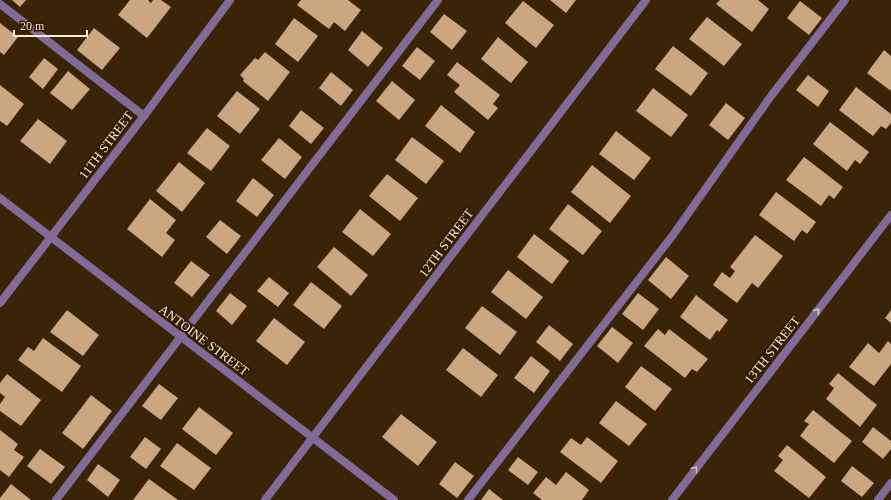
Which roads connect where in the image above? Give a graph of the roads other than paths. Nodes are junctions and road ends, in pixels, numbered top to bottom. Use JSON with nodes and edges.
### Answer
{"nodes":[{"id":1,"x":230,"y":0,"type":"edge"},
{"id":2,"x":438,"y":0,"type":"edge"},
{"id":3,"x":646,"y":0,"type":"edge"},
{"id":4,"x":845,"y":0,"type":"edge"},
{"id":5,"x":0,"y":4,"type":"edge"},
{"id":6,"x":144,"y":116,"type":"junction"},
{"id":7,"x":0,"y":198,"type":"edge"},
{"id":8,"x":891,"y":214,"type":"edge"},
{"id":9,"x":50,"y":237,"type":"junction"},
{"id":10,"x":0,"y":303,"type":"edge"},
{"id":11,"x":181,"y":337,"type":"junction"},
{"id":12,"x":312,"y":438,"type":"junction"},
{"id":13,"x":891,"y":483,"type":"edge"},
{"id":14,"x":56,"y":500,"type":"edge"},
{"id":15,"x":264,"y":500,"type":"edge"},
{"id":16,"x":394,"y":500,"type":"edge"},
{"id":17,"x":468,"y":500,"type":"edge"},
{"id":18,"x":672,"y":500,"type":"edge"},
{"id":19,"x":878,"y":500,"type":"edge"}],
"edges":[{"from":1,"to":6,"type":"street","name":"11TH STREET"},
{"from":2,"to":11,"type":"street"},
{"from":3,"to":12,"type":"street","name":"12TH STREET"},
{"from":4,"to":17,"type":"street"},
{"from":5,"to":6,"type":"street"},
{"from":6,"to":9,"type":"street","name":"11TH STREET"},
{"from":7,"to":9,"type":"street","name":"ANTOINE STREET"},
{"from":18,"to":8,"type":"street","name":"13TH STREET","one_way":true},
{"from":9,"to":10,"type":"street","name":"11TH STREET"},
{"from":9,"to":11,"type":"street","name":"ANTOINE STREET"},
{"from":11,"to":12,"type":"street","name":"ANTOINE STREET"},
{"from":11,"to":14,"type":"street"},
{"from":12,"to":15,"type":"street","name":"12TH STREET"},
{"from":12,"to":16,"type":"street","name":"ANTOINE STREET"},
{"from":13,"to":19,"type":"street"}]}
